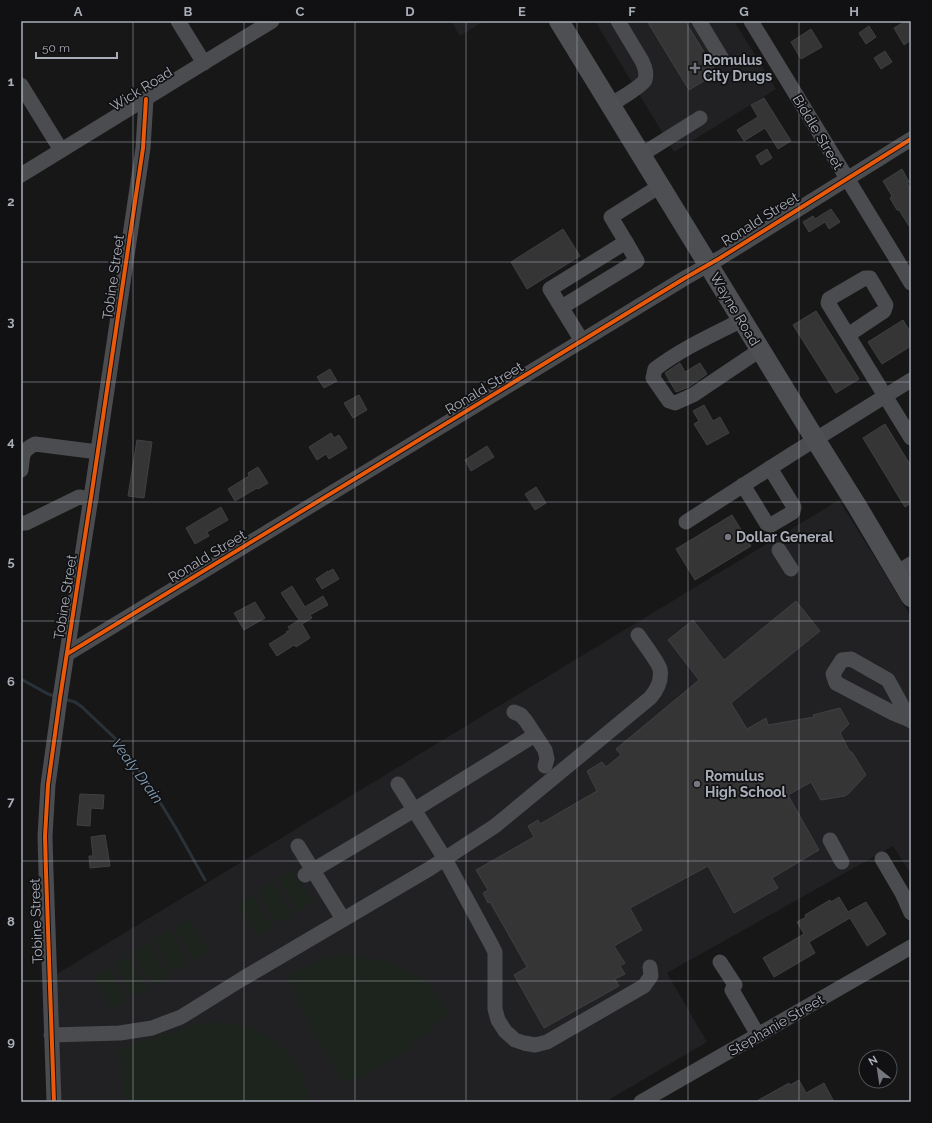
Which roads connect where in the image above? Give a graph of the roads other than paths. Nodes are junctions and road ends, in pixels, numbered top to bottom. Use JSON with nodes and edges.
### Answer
{"nodes":[{"id":1,"x":178,"y":21,"type":"edge"},
{"id":2,"x":272,"y":21,"type":"edge"},
{"id":3,"x":560,"y":21,"type":"edge"},
{"id":4,"x":618,"y":21,"type":"edge"},
{"id":5,"x":698,"y":21,"type":"edge"},
{"id":6,"x":751,"y":21,"type":"edge"},
{"id":7,"x":722,"y":59,"type":"dead end"},
{"id":8,"x":204,"y":63,"type":"junction"},
{"id":9,"x":21,"y":85,"type":"edge"},
{"id":10,"x":146,"y":99,"type":"junction"},
{"id":11,"x":610,"y":105,"type":"junction"},
{"id":12,"x":700,"y":118,"type":"dead end"},
{"id":13,"x":911,"y":138,"type":"edge"},
{"id":14,"x":61,"y":150,"type":"junction"},
{"id":15,"x":641,"y":154,"type":"junction"},
{"id":16,"x":21,"y":175,"type":"edge"},
{"id":17,"x":846,"y":178,"type":"junction"},
{"id":18,"x":660,"y":186,"type":"junction"},
{"id":19,"x":626,"y":242,"type":"junction"},
{"id":20,"x":708,"y":264,"type":"junction"},
{"id":21,"x":911,"y":283,"type":"edge"},
{"id":22,"x":562,"y":307,"type":"junction"},
{"id":23,"x":742,"y":320,"type":"junction"},
{"id":24,"x":848,"y":335,"type":"dead end"},
{"id":25,"x":582,"y":341,"type":"junction"},
{"id":26,"x":760,"y":350,"type":"junction"},
{"id":27,"x":911,"y":380,"type":"edge"},
{"id":28,"x":885,"y":396,"type":"junction"},
{"id":29,"x":911,"y":438,"type":"edge"},
{"id":30,"x":815,"y":439,"type":"junction"},
{"id":31,"x":98,"y":452,"type":"junction"},
{"id":32,"x":770,"y":468,"type":"junction"},
{"id":33,"x":21,"y":470,"type":"edge"},
{"id":34,"x":743,"y":485,"type":"junction"},
{"id":35,"x":91,"y":499,"type":"junction"},
{"id":36,"x":686,"y":522,"type":"dead end"},
{"id":37,"x":21,"y":523,"type":"edge"},
{"id":38,"x":779,"y":550,"type":"dead end"},
{"id":39,"x":904,"y":568,"type":"edge"},
{"id":40,"x":791,"y":569,"type":"dead end"},
{"id":41,"x":911,"y":597,"type":"edge"},
{"id":42,"x":638,"y":635,"type":"dead end"},
{"id":43,"x":67,"y":654,"type":"junction"},
{"id":44,"x":514,"y":712,"type":"dead end"},
{"id":45,"x":911,"y":721,"type":"edge"},
{"id":46,"x":535,"y":734,"type":"junction"},
{"id":47,"x":544,"y":766,"type":"dead end"},
{"id":48,"x":398,"y":784,"type":"dead end"},
{"id":49,"x":414,"y":810,"type":"junction"},
{"id":50,"x":830,"y":840,"type":"dead end"},
{"id":51,"x":298,"y":846,"type":"dead end"},
{"id":52,"x":445,"y":859,"type":"junction"},
{"id":53,"x":882,"y":859,"type":"dead end"},
{"id":54,"x":842,"y":862,"type":"dead end"},
{"id":55,"x":309,"y":873,"type":"junction"},
{"id":56,"x":911,"y":913,"type":"edge"},
{"id":57,"x":343,"y":919,"type":"junction"},
{"id":58,"x":911,"y":947,"type":"edge"},
{"id":59,"x":720,"y":962,"type":"dead end"},
{"id":60,"x":650,"y":967,"type":"dead end"},
{"id":61,"x":51,"y":1035,"type":"junction"},
{"id":62,"x":758,"y":1035,"type":"junction"},
{"id":63,"x":54,"y":1102,"type":"edge"},
{"id":64,"x":641,"y":1102,"type":"edge"}],
"edges":[{"from":1,"to":8,"type":"street"},
{"from":2,"to":8,"type":"street","name":"Wick Road"},
{"from":3,"to":11,"type":"main road","name":"Wayne Road"},
{"from":4,"to":11,"type":"street"},
{"from":5,"to":7,"type":"street"},
{"from":6,"to":17,"type":"street","name":"Biddle Street"},
{"from":8,"to":10,"type":"street","name":"Wick Road"},
{"from":9,"to":14,"type":"street"},
{"from":10,"to":14,"type":"street","name":"Wick Road"},
{"from":10,"to":31,"type":"street","name":"Tobine Street"},
{"from":11,"to":15,"type":"main road","name":"Wayne Road"},
{"from":12,"to":15,"type":"street"},
{"from":13,"to":17,"type":"street","name":"Ronald Street"},
{"from":14,"to":16,"type":"street","name":"Wick Road"},
{"from":15,"to":18,"type":"main road","name":"Wayne Road"},
{"from":17,"to":20,"type":"street","name":"Ronald Street"},
{"from":17,"to":21,"type":"street","name":"Biddle Street"},
{"from":18,"to":19,"type":"street"},
{"from":18,"to":20,"type":"main road","name":"Wayne Road"},
{"from":19,"to":22,"type":"street"},
{"from":19,"to":22,"type":"street"},
{"from":20,"to":23,"type":"main road","name":"Wayne Road"},
{"from":20,"to":25,"type":"street","name":"Ronald Street"},
{"from":22,"to":25,"type":"street"},
{"from":23,"to":26,"type":"main road","name":"Wayne Road"},
{"from":23,"to":26,"type":"street"},
{"from":24,"to":28,"type":"street"},
{"from":25,"to":43,"type":"street","name":"Ronald Street"},
{"from":26,"to":30,"type":"main road","name":"Wayne Road"},
{"from":27,"to":28,"type":"street"},
{"from":28,"to":29,"type":"street"},
{"from":28,"to":30,"type":"street"},
{"from":30,"to":32,"type":"street"},
{"from":30,"to":39,"type":"main road","name":"Wayne Road"},
{"from":31,"to":33,"type":"street"},
{"from":31,"to":35,"type":"street","name":"Tobine Street"},
{"from":32,"to":34,"type":"street"},
{"from":32,"to":34,"type":"street"},
{"from":34,"to":36,"type":"street"},
{"from":35,"to":37,"type":"street"},
{"from":35,"to":43,"type":"street","name":"Tobine Street"},
{"from":38,"to":40,"type":"street"},
{"from":39,"to":41,"type":"main road","name":"Wayne Road"},
{"from":42,"to":52,"type":"street"},
{"from":43,"to":61,"type":"street","name":"Tobine Street"},
{"from":44,"to":46,"type":"street"},
{"from":45,"to":45,"type":"street"},
{"from":46,"to":47,"type":"street"},
{"from":46,"to":49,"type":"street"},
{"from":48,"to":49,"type":"street"},
{"from":49,"to":52,"type":"street"},
{"from":49,"to":55,"type":"street"},
{"from":50,"to":54,"type":"street"},
{"from":51,"to":55,"type":"street"},
{"from":52,"to":57,"type":"street"},
{"from":52,"to":60,"type":"street"},
{"from":53,"to":56,"type":"street"},
{"from":55,"to":57,"type":"street"},
{"from":57,"to":61,"type":"street"},
{"from":58,"to":62,"type":"street","name":"Stephanie Street"},
{"from":59,"to":62,"type":"street"},
{"from":61,"to":63,"type":"street","name":"Tobine Street"},
{"from":62,"to":64,"type":"street","name":"Stephanie Street"}]}
